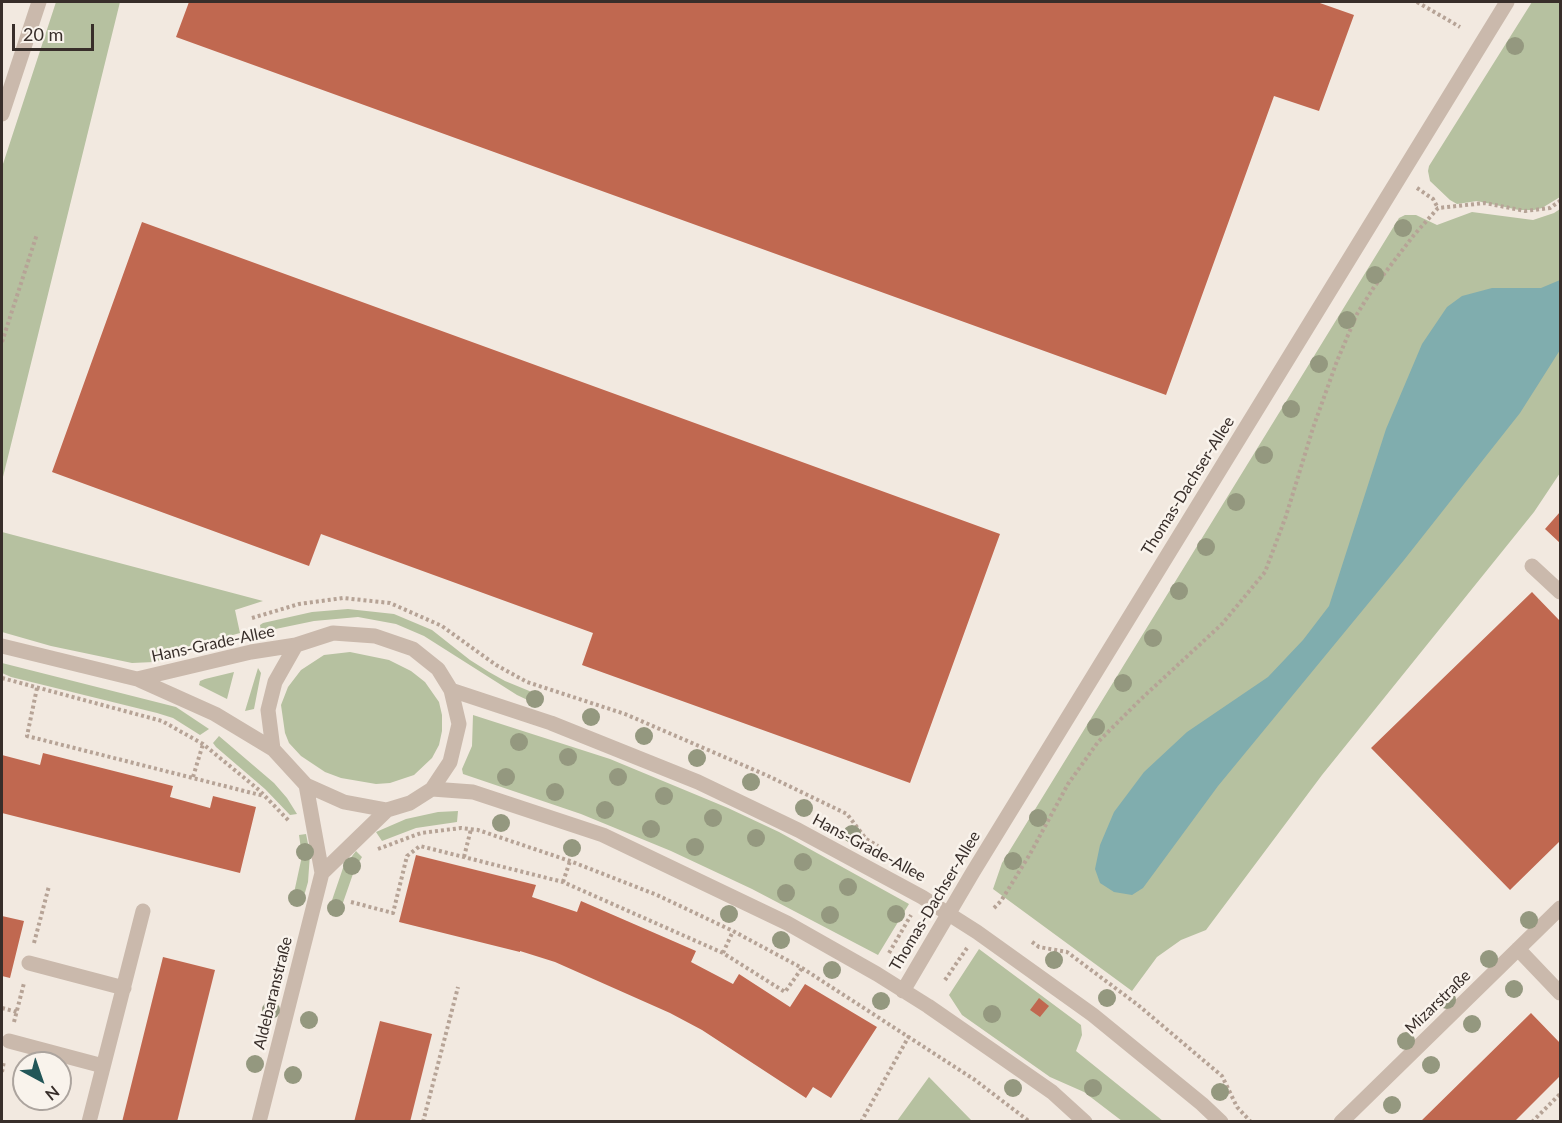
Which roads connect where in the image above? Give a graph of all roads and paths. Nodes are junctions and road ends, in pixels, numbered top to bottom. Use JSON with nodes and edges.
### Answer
{"nodes":[{"id":1,"x":39,"y":2,"type":"edge"},
{"id":2,"x":1417,"y":2,"type":"edge"},
{"id":3,"x":1507,"y":2,"type":"edge"},
{"id":4,"x":1460,"y":27,"type":"dead end"},
{"id":5,"x":2,"y":114,"type":"edge"},
{"id":6,"x":1399,"y":177,"type":"junction"},
{"id":7,"x":1560,"y":201,"type":"edge"},
{"id":8,"x":1438,"y":208,"type":"junction"},
{"id":9,"x":37,"y":234,"type":"dead end"},
{"id":10,"x":2,"y":342,"type":"edge"},
{"id":11,"x":1532,"y":566,"type":"dead end"},
{"id":12,"x":1560,"y":592,"type":"edge"},
{"id":13,"x":252,"y":618,"type":"dead end"},
{"id":14,"x":296,"y":645,"type":"junction"},
{"id":15,"x":2,"y":646,"type":"edge"},
{"id":16,"x":2,"y":678,"type":"edge"},
{"id":17,"x":137,"y":679,"type":"junction"},
{"id":18,"x":37,"y":688,"type":"junction"},
{"id":19,"x":451,"y":690,"type":"junction"},
{"id":20,"x":203,"y":744,"type":"junction"},
{"id":21,"x":273,"y":748,"type":"junction"},
{"id":22,"x":193,"y":777,"type":"junction"},
{"id":23,"x":306,"y":785,"type":"junction"},
{"id":24,"x":432,"y":789,"type":"junction"},
{"id":25,"x":265,"y":796,"type":"junction"},
{"id":26,"x":387,"y":810,"type":"junction"},
{"id":27,"x":847,"y":814,"type":"dead end"},
{"id":28,"x":290,"y":822,"type":"dead end"},
{"id":29,"x":471,"y":829,"type":"junction"},
{"id":30,"x":376,"y":850,"type":"dead end"},
{"id":31,"x":464,"y":858,"type":"junction"},
{"id":32,"x":570,"y":861,"type":"junction"},
{"id":33,"x":322,"y":873,"type":"junction"},
{"id":34,"x":563,"y":882,"type":"junction"},
{"id":35,"x":351,"y":902,"type":"dead end"},
{"id":36,"x":916,"y":908,"type":"dead end"},
{"id":37,"x":994,"y":908,"type":"dead end"},
{"id":38,"x":1560,"y":908,"type":"edge"},
{"id":39,"x":143,"y":911,"type":"dead end"},
{"id":40,"x":948,"y":912,"type":"junction"},
{"id":41,"x":733,"y":931,"type":"junction"},
{"id":42,"x":971,"y":942,"type":"dead end"},
{"id":43,"x":1518,"y":949,"type":"junction"},
{"id":44,"x":1067,"y":952,"type":"dead end"},
{"id":45,"x":723,"y":953,"type":"junction"},
{"id":46,"x":889,"y":953,"type":"dead end"},
{"id":47,"x":29,"y":963,"type":"dead end"},
{"id":48,"x":802,"y":968,"type":"junction"},
{"id":49,"x":945,"y":980,"type":"dead end"},
{"id":50,"x":458,"y":987,"type":"dead end"},
{"id":51,"x":124,"y":988,"type":"junction"},
{"id":52,"x":903,"y":991,"type":"junction"},
{"id":53,"x":1560,"y":993,"type":"edge"},
{"id":54,"x":2,"y":1008,"type":"edge"},
{"id":55,"x":17,"y":1012,"type":"dead end"},
{"id":56,"x":909,"y":1036,"type":"junction"},
{"id":57,"x":9,"y":1041,"type":"dead end"},
{"id":58,"x":104,"y":1066,"type":"junction"},
{"id":59,"x":1560,"y":1094,"type":"edge"},
{"id":60,"x":1065,"y":1104,"type":"junction"},
{"id":61,"x":89,"y":1122,"type":"edge"},
{"id":62,"x":260,"y":1122,"type":"edge"},
{"id":63,"x":423,"y":1122,"type":"edge"},
{"id":64,"x":861,"y":1122,"type":"edge"},
{"id":65,"x":1030,"y":1122,"type":"edge"},
{"id":66,"x":1067,"y":1122,"type":"edge"},
{"id":67,"x":1085,"y":1122,"type":"edge"},
{"id":68,"x":1221,"y":1122,"type":"edge"},
{"id":69,"x":1251,"y":1122,"type":"edge"},
{"id":70,"x":1341,"y":1122,"type":"edge"},
{"id":71,"x":1532,"y":1122,"type":"edge"}],
"edges":[{"from":1,"to":5,"type":"street"},
{"from":2,"to":4,"type":"path"},
{"from":3,"to":6,"type":"street","name":"Thomas-Dachser-Allee"},
{"from":6,"to":8,"type":"path"},
{"from":6,"to":40,"type":"street","name":"Thomas-Dachser-Allee"},
{"from":7,"to":8,"type":"path"},
{"from":8,"to":37,"type":"path"},
{"from":9,"to":10,"type":"path"},
{"from":11,"to":12,"type":"street"},
{"from":13,"to":27,"type":"path"},
{"from":14,"to":17,"type":"street","name":"Hans-Grade-Allee"},
{"from":14,"to":19,"type":"street","name":"Hans-Grade-Allee"},
{"from":14,"to":21,"type":"street","name":"Hans-Grade-Allee"},
{"from":15,"to":17,"type":"street","name":"Hans-Grade-Allee"},
{"from":16,"to":18,"type":"path"},
{"from":17,"to":21,"type":"street","name":"Hans-Grade-Allee"},
{"from":18,"to":20,"type":"path"},
{"from":18,"to":22,"type":"path"},
{"from":19,"to":24,"type":"street","name":"Hans-Grade-Allee"},
{"from":19,"to":40,"type":"street","name":"Hans-Grade-Allee"},
{"from":20,"to":22,"type":"path"},
{"from":20,"to":25,"type":"path"},
{"from":21,"to":23,"type":"street","name":"Hans-Grade-Allee"},
{"from":22,"to":25,"type":"path"},
{"from":23,"to":26,"type":"street","name":"Hans-Grade-Allee"},
{"from":23,"to":33,"type":"street","name":"Aldebaranstraße"},
{"from":24,"to":26,"type":"street","name":"Hans-Grade-Allee"},
{"from":24,"to":52,"type":"street"},
{"from":25,"to":28,"type":"path"},
{"from":26,"to":33,"type":"street"},
{"from":29,"to":30,"type":"path"},
{"from":29,"to":31,"type":"path"},
{"from":29,"to":32,"type":"path"},
{"from":31,"to":34,"type":"path"},
{"from":31,"to":35,"type":"path"},
{"from":32,"to":34,"type":"path"},
{"from":32,"to":41,"type":"path"},
{"from":33,"to":62,"type":"street","name":"Aldebaranstraße"},
{"from":34,"to":45,"type":"path"},
{"from":36,"to":46,"type":"path"},
{"from":38,"to":43,"type":"street","name":"Mizarstraße"},
{"from":39,"to":51,"type":"street"},
{"from":40,"to":52,"type":"street","name":"Thomas-Dachser-Allee"},
{"from":40,"to":68,"type":"street","name":"Hans-Grade-Allee"},
{"from":41,"to":45,"type":"path"},
{"from":41,"to":48,"type":"path"},
{"from":42,"to":49,"type":"path"},
{"from":43,"to":53,"type":"street"},
{"from":43,"to":70,"type":"street","name":"Mizarstraße"},
{"from":44,"to":69,"type":"path"},
{"from":45,"to":48,"type":"path"},
{"from":47,"to":51,"type":"street"},
{"from":48,"to":56,"type":"path"},
{"from":50,"to":63,"type":"path"},
{"from":51,"to":58,"type":"street"},
{"from":52,"to":60,"type":"street"},
{"from":54,"to":55,"type":"path"},
{"from":56,"to":64,"type":"path"},
{"from":56,"to":65,"type":"path"},
{"from":57,"to":58,"type":"street"},
{"from":58,"to":61,"type":"street"},
{"from":59,"to":71,"type":"path"},
{"from":60,"to":66,"type":"street"},
{"from":60,"to":67,"type":"street"}]}
